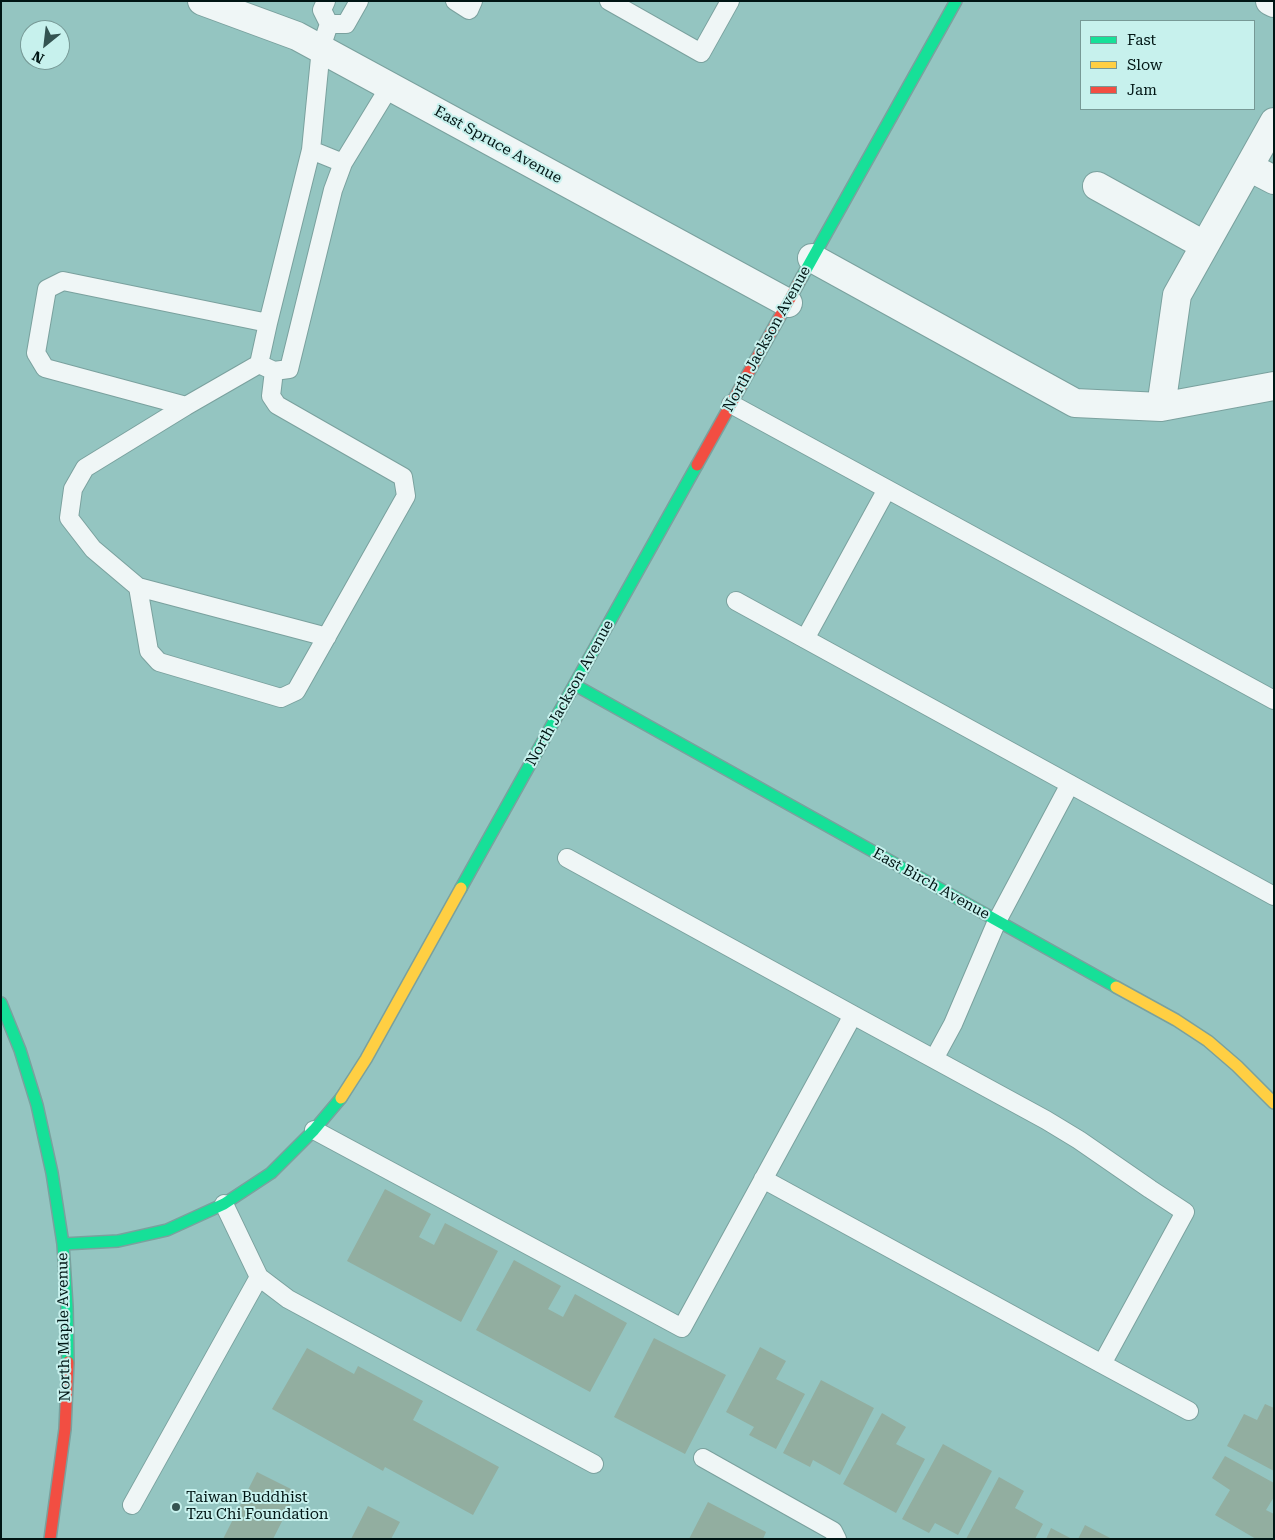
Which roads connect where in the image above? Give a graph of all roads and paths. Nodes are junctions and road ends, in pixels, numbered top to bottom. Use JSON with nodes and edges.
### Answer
{"nodes":[{"id":1,"x":202,"y":1,"type":"edge"},
{"id":2,"x":326,"y":1,"type":"edge"},
{"id":3,"x":359,"y":1,"type":"edge"},
{"id":4,"x":455,"y":1,"type":"edge"},
{"id":5,"x":473,"y":1,"type":"edge"},
{"id":6,"x":609,"y":1,"type":"edge"},
{"id":7,"x":730,"y":1,"type":"edge"},
{"id":8,"x":956,"y":1,"type":"edge"},
{"id":9,"x":1270,"y":1,"type":"edge"},
{"id":10,"x":1274,"y":4,"type":"edge"},
{"id":11,"x":325,"y":36,"type":"junction"},
{"id":12,"x":390,"y":86,"type":"junction"},
{"id":13,"x":1274,"y":122,"type":"edge"},
{"id":14,"x":311,"y":150,"type":"junction"},
{"id":15,"x":343,"y":163,"type":"junction"},
{"id":16,"x":1249,"y":167,"type":"junction"},
{"id":17,"x":1274,"y":180,"type":"edge"},
{"id":18,"x":1096,"y":186,"type":"dead end"},
{"id":19,"x":1204,"y":245,"type":"junction"},
{"id":20,"x":812,"y":258,"type":"junction"},
{"id":21,"x":788,"y":303,"type":"junction"},
{"id":22,"x":268,"y":323,"type":"junction"},
{"id":23,"x":267,"y":368,"type":"junction"},
{"id":24,"x":1274,"y":386,"type":"edge"},
{"id":25,"x":731,"y":404,"type":"junction"},
{"id":26,"x":186,"y":406,"type":"junction"},
{"id":27,"x":1161,"y":407,"type":"junction"},
{"id":28,"x":887,"y":489,"type":"junction"},
{"id":29,"x":138,"y":587,"type":"junction"},
{"id":30,"x":736,"y":601,"type":"dead end"},
{"id":31,"x":327,"y":637,"type":"junction"},
{"id":32,"x":806,"y":639,"type":"junction"},
{"id":33,"x":575,"y":685,"type":"junction"},
{"id":34,"x":1274,"y":700,"type":"edge"},
{"id":35,"x":1070,"y":784,"type":"junction"},
{"id":36,"x":567,"y":858,"type":"dead end"},
{"id":37,"x":1274,"y":896,"type":"edge"},
{"id":38,"x":998,"y":921,"type":"junction"},
{"id":39,"x":1,"y":1003,"type":"edge"},
{"id":40,"x":853,"y":1015,"type":"junction"},
{"id":41,"x":934,"y":1058,"type":"junction"},
{"id":42,"x":1274,"y":1103,"type":"edge"},
{"id":43,"x":314,"y":1130,"type":"junction"},
{"id":44,"x":763,"y":1179,"type":"junction"},
{"id":45,"x":224,"y":1204,"type":"junction"},
{"id":46,"x":63,"y":1244,"type":"junction"},
{"id":47,"x":259,"y":1277,"type":"junction"},
{"id":48,"x":1102,"y":1364,"type":"junction"},
{"id":49,"x":1189,"y":1412,"type":"dead end"},
{"id":50,"x":703,"y":1458,"type":"dead end"},
{"id":51,"x":594,"y":1464,"type":"dead end"},
{"id":52,"x":132,"y":1505,"type":"dead end"},
{"id":53,"x":50,"y":1539,"type":"edge"},
{"id":54,"x":837,"y":1539,"type":"edge"}],
"edges":[{"from":1,"to":11,"type":"street","name":"East Spruce Avenue"},
{"from":2,"to":11,"type":"lane"},
{"from":3,"to":11,"type":"lane"},
{"from":4,"to":5,"type":"lane"},
{"from":6,"to":7,"type":"lane"},
{"from":8,"to":20,"type":"street","name":"North Jackson Avenue"},
{"from":9,"to":10,"type":"street"},
{"from":11,"to":12,"type":"street","name":"East Spruce Avenue"},
{"from":11,"to":14,"type":"lane"},
{"from":12,"to":15,"type":"lane"},
{"from":12,"to":21,"type":"street","name":"East Spruce Avenue"},
{"from":13,"to":16,"type":"street"},
{"from":14,"to":15,"type":"lane"},
{"from":14,"to":22,"type":"lane"},
{"from":15,"to":23,"type":"lane"},
{"from":16,"to":17,"type":"street"},
{"from":16,"to":19,"type":"street"},
{"from":18,"to":19,"type":"street"},
{"from":19,"to":27,"type":"street"},
{"from":20,"to":21,"type":"street","name":"North Jackson Avenue"},
{"from":20,"to":27,"type":"street"},
{"from":21,"to":25,"type":"street","name":"North Jackson Avenue"},
{"from":22,"to":23,"type":"lane"},
{"from":22,"to":26,"type":"lane"},
{"from":23,"to":26,"type":"lane"},
{"from":23,"to":31,"type":"lane"},
{"from":24,"to":27,"type":"street"},
{"from":25,"to":28,"type":"lane"},
{"from":25,"to":33,"type":"street","name":"North Jackson Avenue"},
{"from":26,"to":29,"type":"lane"},
{"from":28,"to":32,"type":"lane"},
{"from":28,"to":34,"type":"lane"},
{"from":29,"to":31,"type":"lane"},
{"from":29,"to":31,"type":"lane"},
{"from":30,"to":32,"type":"lane"},
{"from":32,"to":35,"type":"lane"},
{"from":33,"to":38,"type":"street","name":"East Birch Avenue"},
{"from":33,"to":43,"type":"street","name":"North Jackson Avenue"},
{"from":35,"to":37,"type":"lane"},
{"from":35,"to":38,"type":"lane"},
{"from":36,"to":40,"type":"lane"},
{"from":38,"to":41,"type":"lane"},
{"from":38,"to":42,"type":"street","name":"East Birch Avenue"},
{"from":39,"to":46,"type":"street","name":"North Maple Avenue"},
{"from":40,"to":41,"type":"lane"},
{"from":40,"to":44,"type":"lane"},
{"from":41,"to":48,"type":"lane"},
{"from":43,"to":44,"type":"lane"},
{"from":43,"to":45,"type":"street","name":"North Jackson Avenue"},
{"from":44,"to":48,"type":"lane"},
{"from":45,"to":46,"type":"street","name":"North Jackson Avenue"},
{"from":45,"to":47,"type":"lane"},
{"from":46,"to":53,"type":"street","name":"North Maple Avenue"},
{"from":47,"to":51,"type":"lane"},
{"from":47,"to":52,"type":"lane"},
{"from":48,"to":49,"type":"lane"},
{"from":50,"to":54,"type":"lane"}]}
